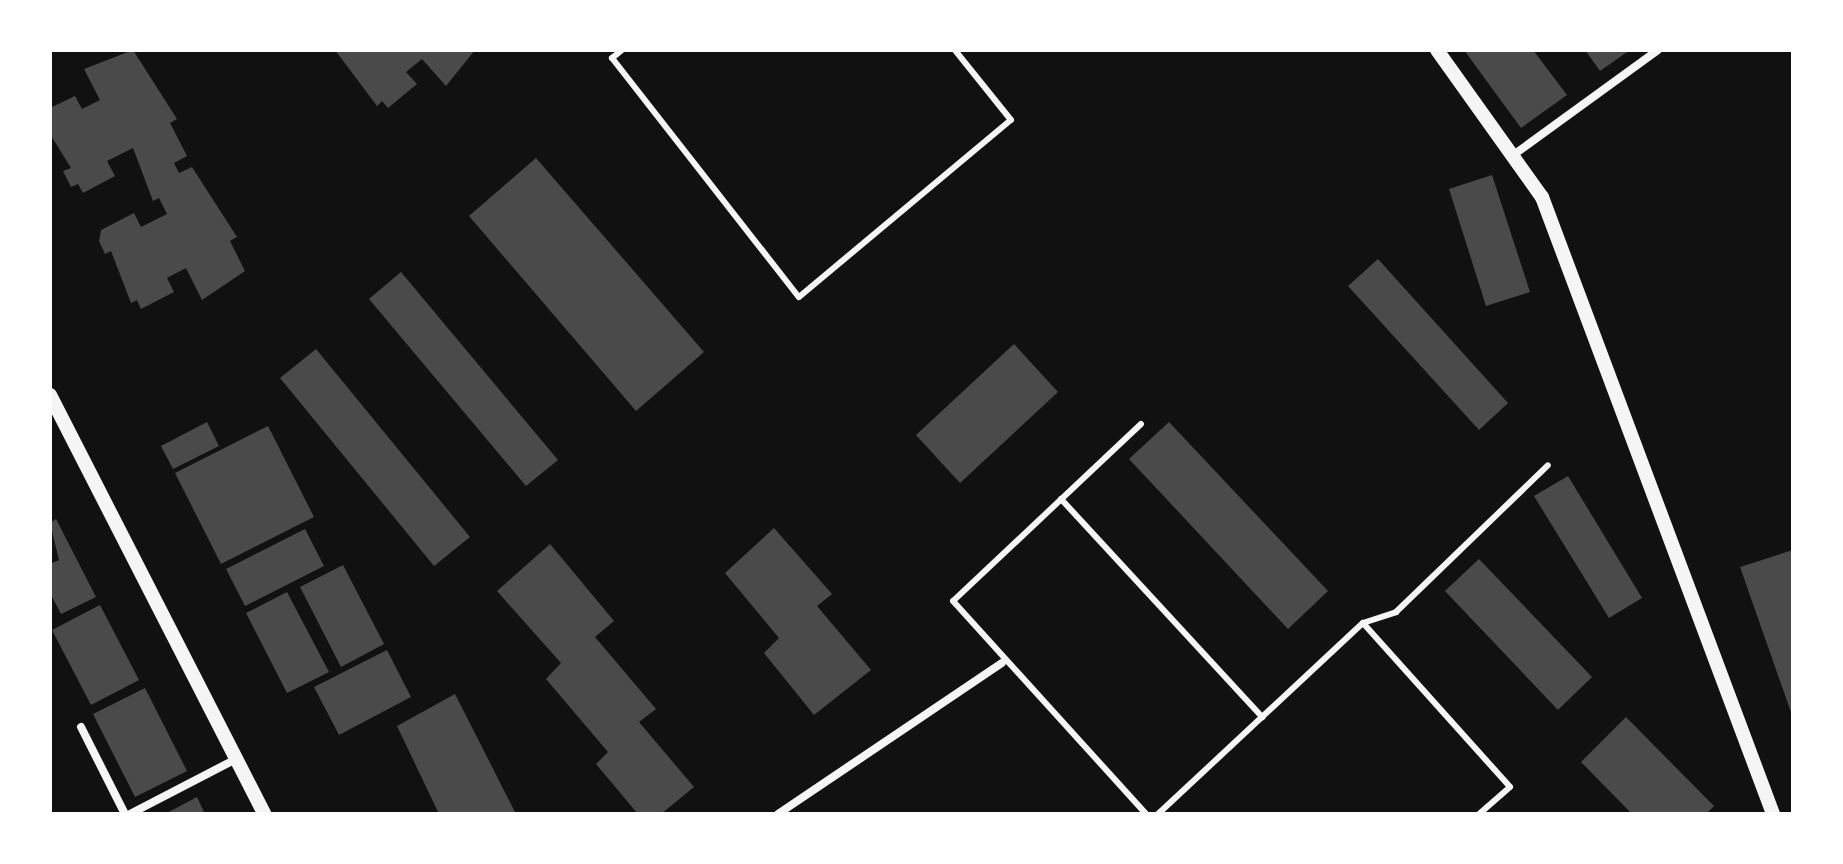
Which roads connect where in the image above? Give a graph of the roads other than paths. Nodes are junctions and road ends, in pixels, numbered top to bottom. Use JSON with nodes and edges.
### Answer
{"nodes":[{"id":1,"x":622,"y":50,"type":"edge"},
{"id":2,"x":955,"y":50,"type":"edge"},
{"id":3,"x":1437,"y":50,"type":"edge"},
{"id":4,"x":1658,"y":50,"type":"edge"},
{"id":5,"x":1512,"y":156,"type":"junction"},
{"id":6,"x":50,"y":395,"type":"edge"},
{"id":7,"x":1141,"y":424,"type":"dead end"},
{"id":8,"x":1548,"y":465,"type":"dead end"},
{"id":9,"x":1061,"y":499,"type":"junction"},
{"id":10,"x":1363,"y":623,"type":"junction"},
{"id":11,"x":1002,"y":663,"type":"junction"},
{"id":12,"x":1262,"y":717,"type":"junction"},
{"id":13,"x":81,"y":727,"type":"dead end"},
{"id":14,"x":236,"y":759,"type":"junction"},
{"id":15,"x":128,"y":814,"type":"edge"},
{"id":16,"x":264,"y":814,"type":"edge"},
{"id":17,"x":778,"y":814,"type":"edge"},
{"id":18,"x":1146,"y":814,"type":"edge"},
{"id":19,"x":1158,"y":814,"type":"edge"},
{"id":20,"x":1479,"y":814,"type":"edge"},
{"id":21,"x":1773,"y":814,"type":"edge"}],
"edges":[{"from":1,"to":2,"type":"lane"},
{"from":3,"to":5,"type":"street"},
{"from":4,"to":5,"type":"street"},
{"from":5,"to":21,"type":"street"},
{"from":6,"to":14,"type":"street"},
{"from":7,"to":9,"type":"lane"},
{"from":8,"to":10,"type":"lane"},
{"from":9,"to":11,"type":"lane"},
{"from":9,"to":12,"type":"lane"},
{"from":10,"to":12,"type":"lane"},
{"from":10,"to":20,"type":"lane"},
{"from":11,"to":17,"type":"street"},
{"from":11,"to":18,"type":"lane"},
{"from":12,"to":19,"type":"lane"},
{"from":13,"to":15,"type":"street"},
{"from":14,"to":15,"type":"street"},
{"from":14,"to":16,"type":"street"}]}
